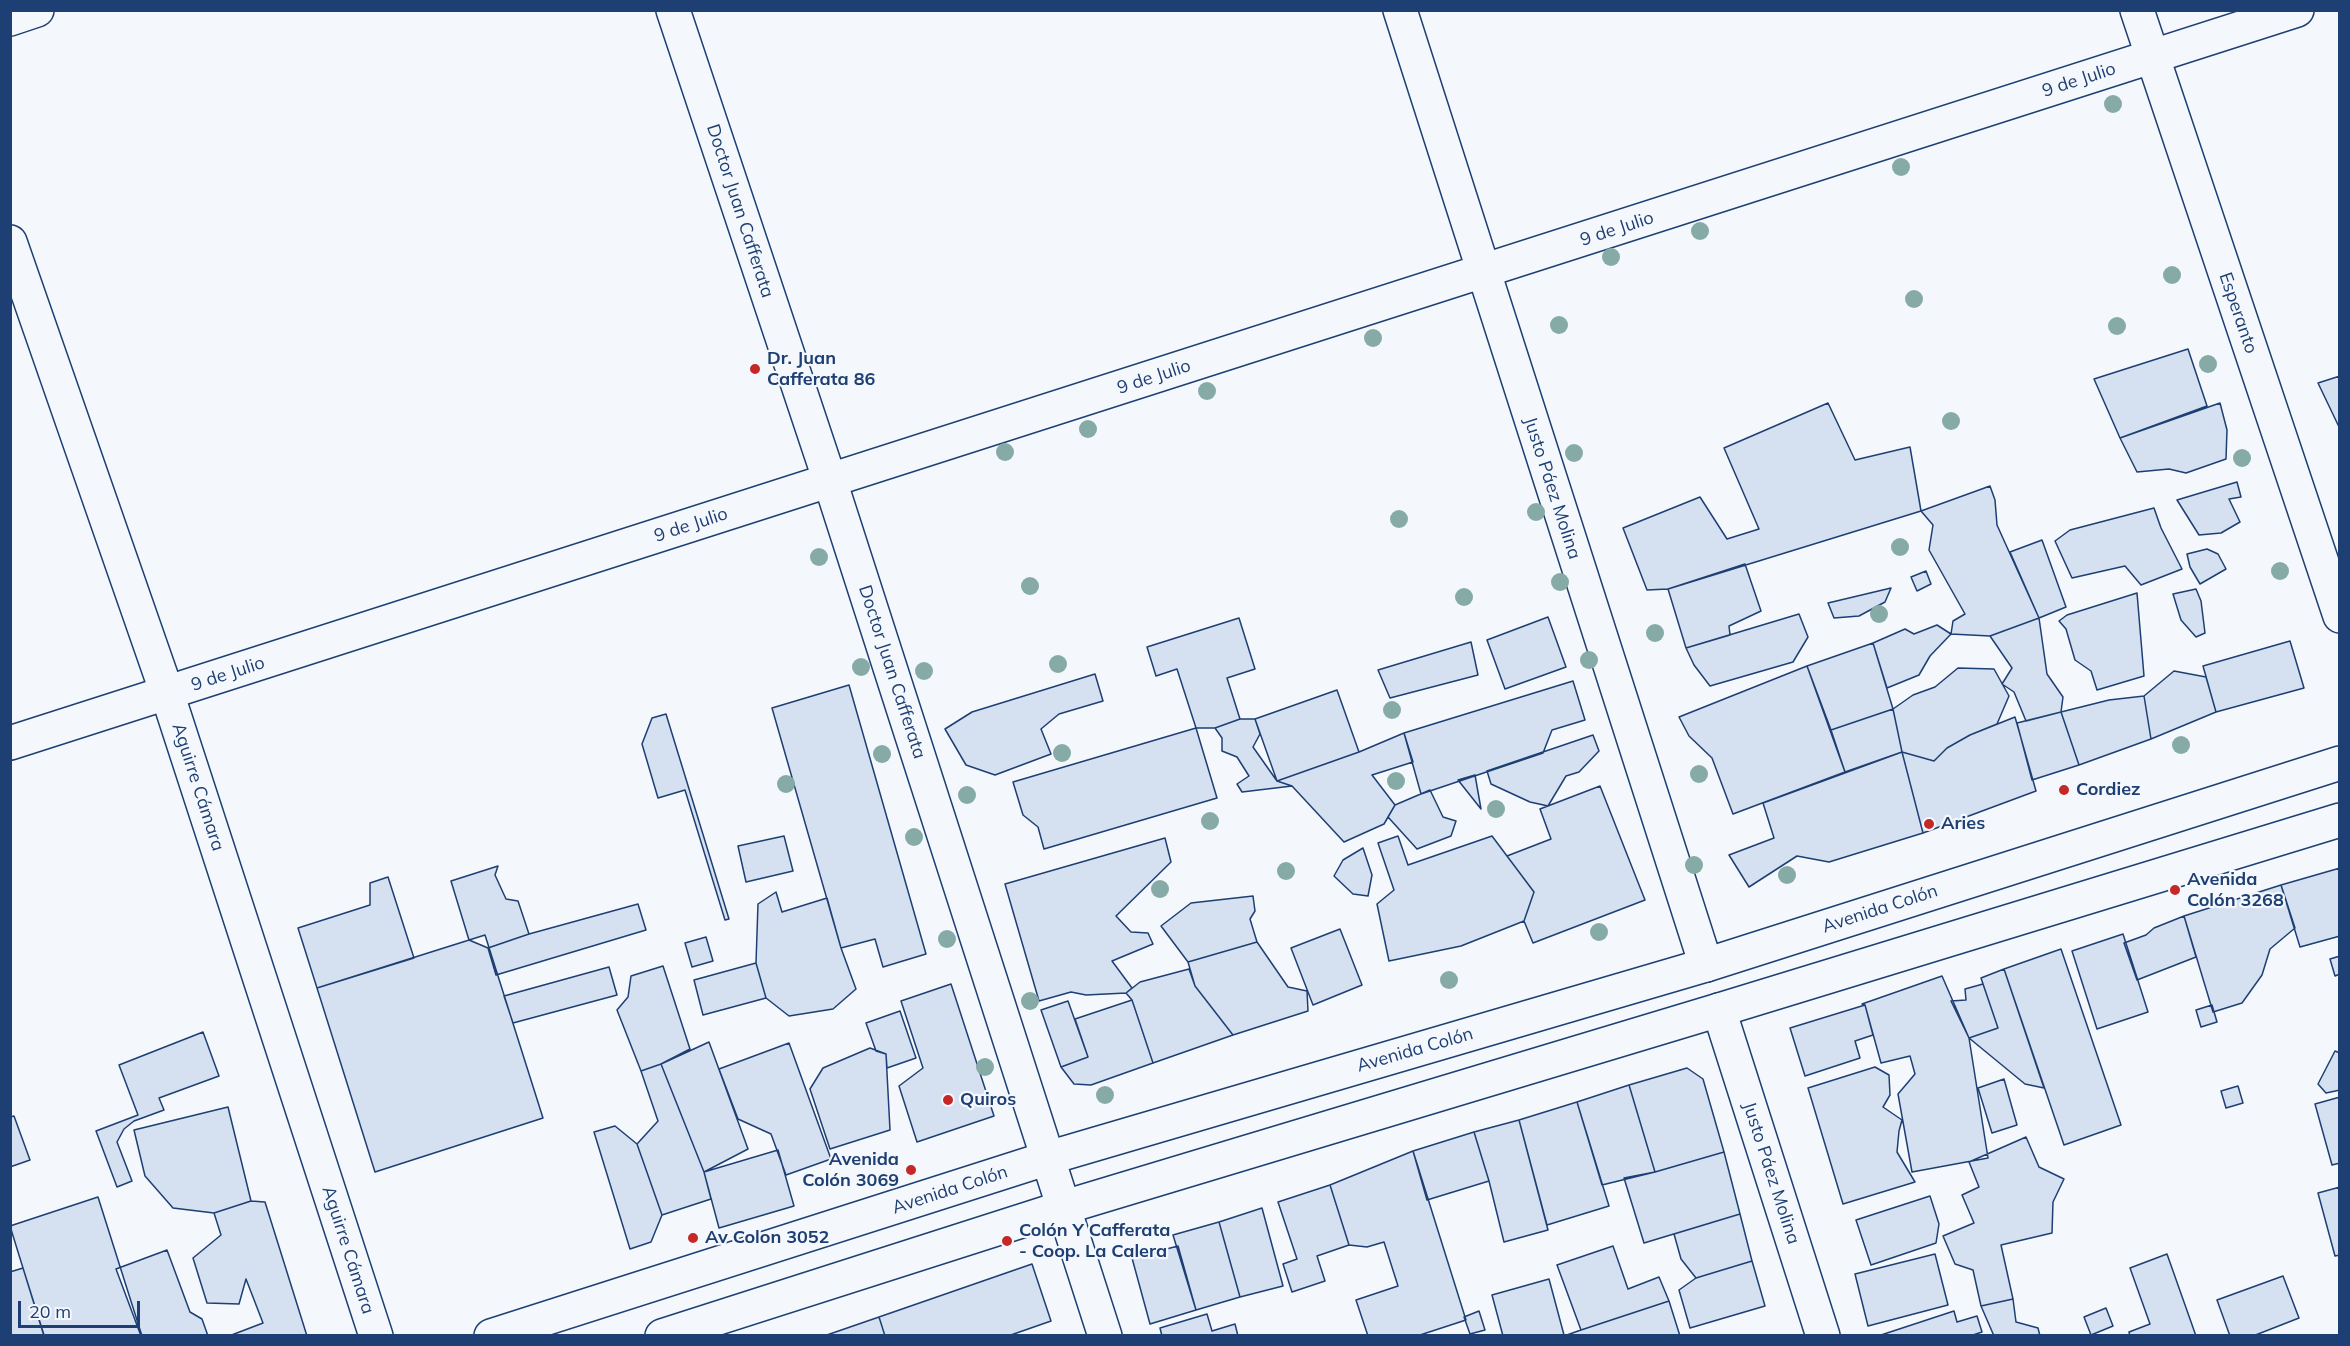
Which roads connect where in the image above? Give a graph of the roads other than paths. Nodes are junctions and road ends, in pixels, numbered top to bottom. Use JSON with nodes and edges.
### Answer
{"nodes":[{"id":1,"x":37,"y":10,"type":"edge"},
{"id":2,"x":673,"y":10,"type":"edge"},
{"id":3,"x":1400,"y":10,"type":"edge"},
{"id":4,"x":2137,"y":10,"type":"edge"},
{"id":5,"x":2297,"y":10,"type":"edge"},
{"id":6,"x":10,"y":19,"type":"edge"},
{"id":7,"x":2152,"y":57,"type":"junction"},
{"id":8,"x":10,"y":242,"type":"edge"},
{"id":9,"x":1482,"y":272,"type":"junction"},
{"id":10,"x":830,"y":481,"type":"junction"},
{"id":11,"x":2340,"y":616,"type":"edge"},
{"id":12,"x":167,"y":693,"type":"junction"},
{"id":13,"x":10,"y":743,"type":"edge"},
{"id":14,"x":2340,"y":763,"type":"edge"},
{"id":15,"x":2340,"y":820,"type":"edge"},
{"id":16,"x":1706,"y":965,"type":"junction"},
{"id":17,"x":1719,"y":1010,"type":"junction"},
{"id":18,"x":1048,"y":1158,"type":"junction"},
{"id":19,"x":1065,"y":1207,"type":"junction"},
{"id":20,"x":376,"y":1335,"type":"edge"},
{"id":21,"x":491,"y":1335,"type":"edge"},
{"id":22,"x":662,"y":1335,"type":"edge"},
{"id":23,"x":1105,"y":1335,"type":"edge"},
{"id":24,"x":1823,"y":1335,"type":"edge"}],
"edges":[{"from":1,"to":6,"type":"street"},
{"from":2,"to":10,"type":"street","name":"Doctor Juan Cafferata"},
{"from":3,"to":9,"type":"street","name":"Justo Páez Molina"},
{"from":4,"to":7,"type":"street","name":"Esperanto"},
{"from":5,"to":7,"type":"street","name":"9 de Julio"},
{"from":7,"to":9,"type":"street","name":"9 de Julio"},
{"from":7,"to":11,"type":"street","name":"Esperanto"},
{"from":8,"to":12,"type":"street","name":"Aguirre Cámara"},
{"from":9,"to":10,"type":"street","name":"9 de Julio"},
{"from":9,"to":16,"type":"street","name":"Justo Páez Molina"},
{"from":10,"to":12,"type":"street","name":"9 de Julio"},
{"from":10,"to":18,"type":"street","name":"Doctor Juan Cafferata"},
{"from":12,"to":13,"type":"street","name":"9 de Julio"},
{"from":12,"to":20,"type":"street","name":"Aguirre Cámara"},
{"from":14,"to":16,"type":"street","name":"Avenida Colón"},
{"from":15,"to":17,"type":"street"},
{"from":16,"to":18,"type":"street","name":"Avenida Colón"},
{"from":17,"to":19,"type":"street"},
{"from":17,"to":24,"type":"street","name":"Justo Páez Molina"},
{"from":18,"to":19,"type":"street","name":"Doctor Juan Cafferata"},
{"from":18,"to":21,"type":"street","name":"Avenida Colón"},
{"from":19,"to":22,"type":"street"},
{"from":19,"to":23,"type":"street","name":"Doctor Juan Cafferata"}]}
